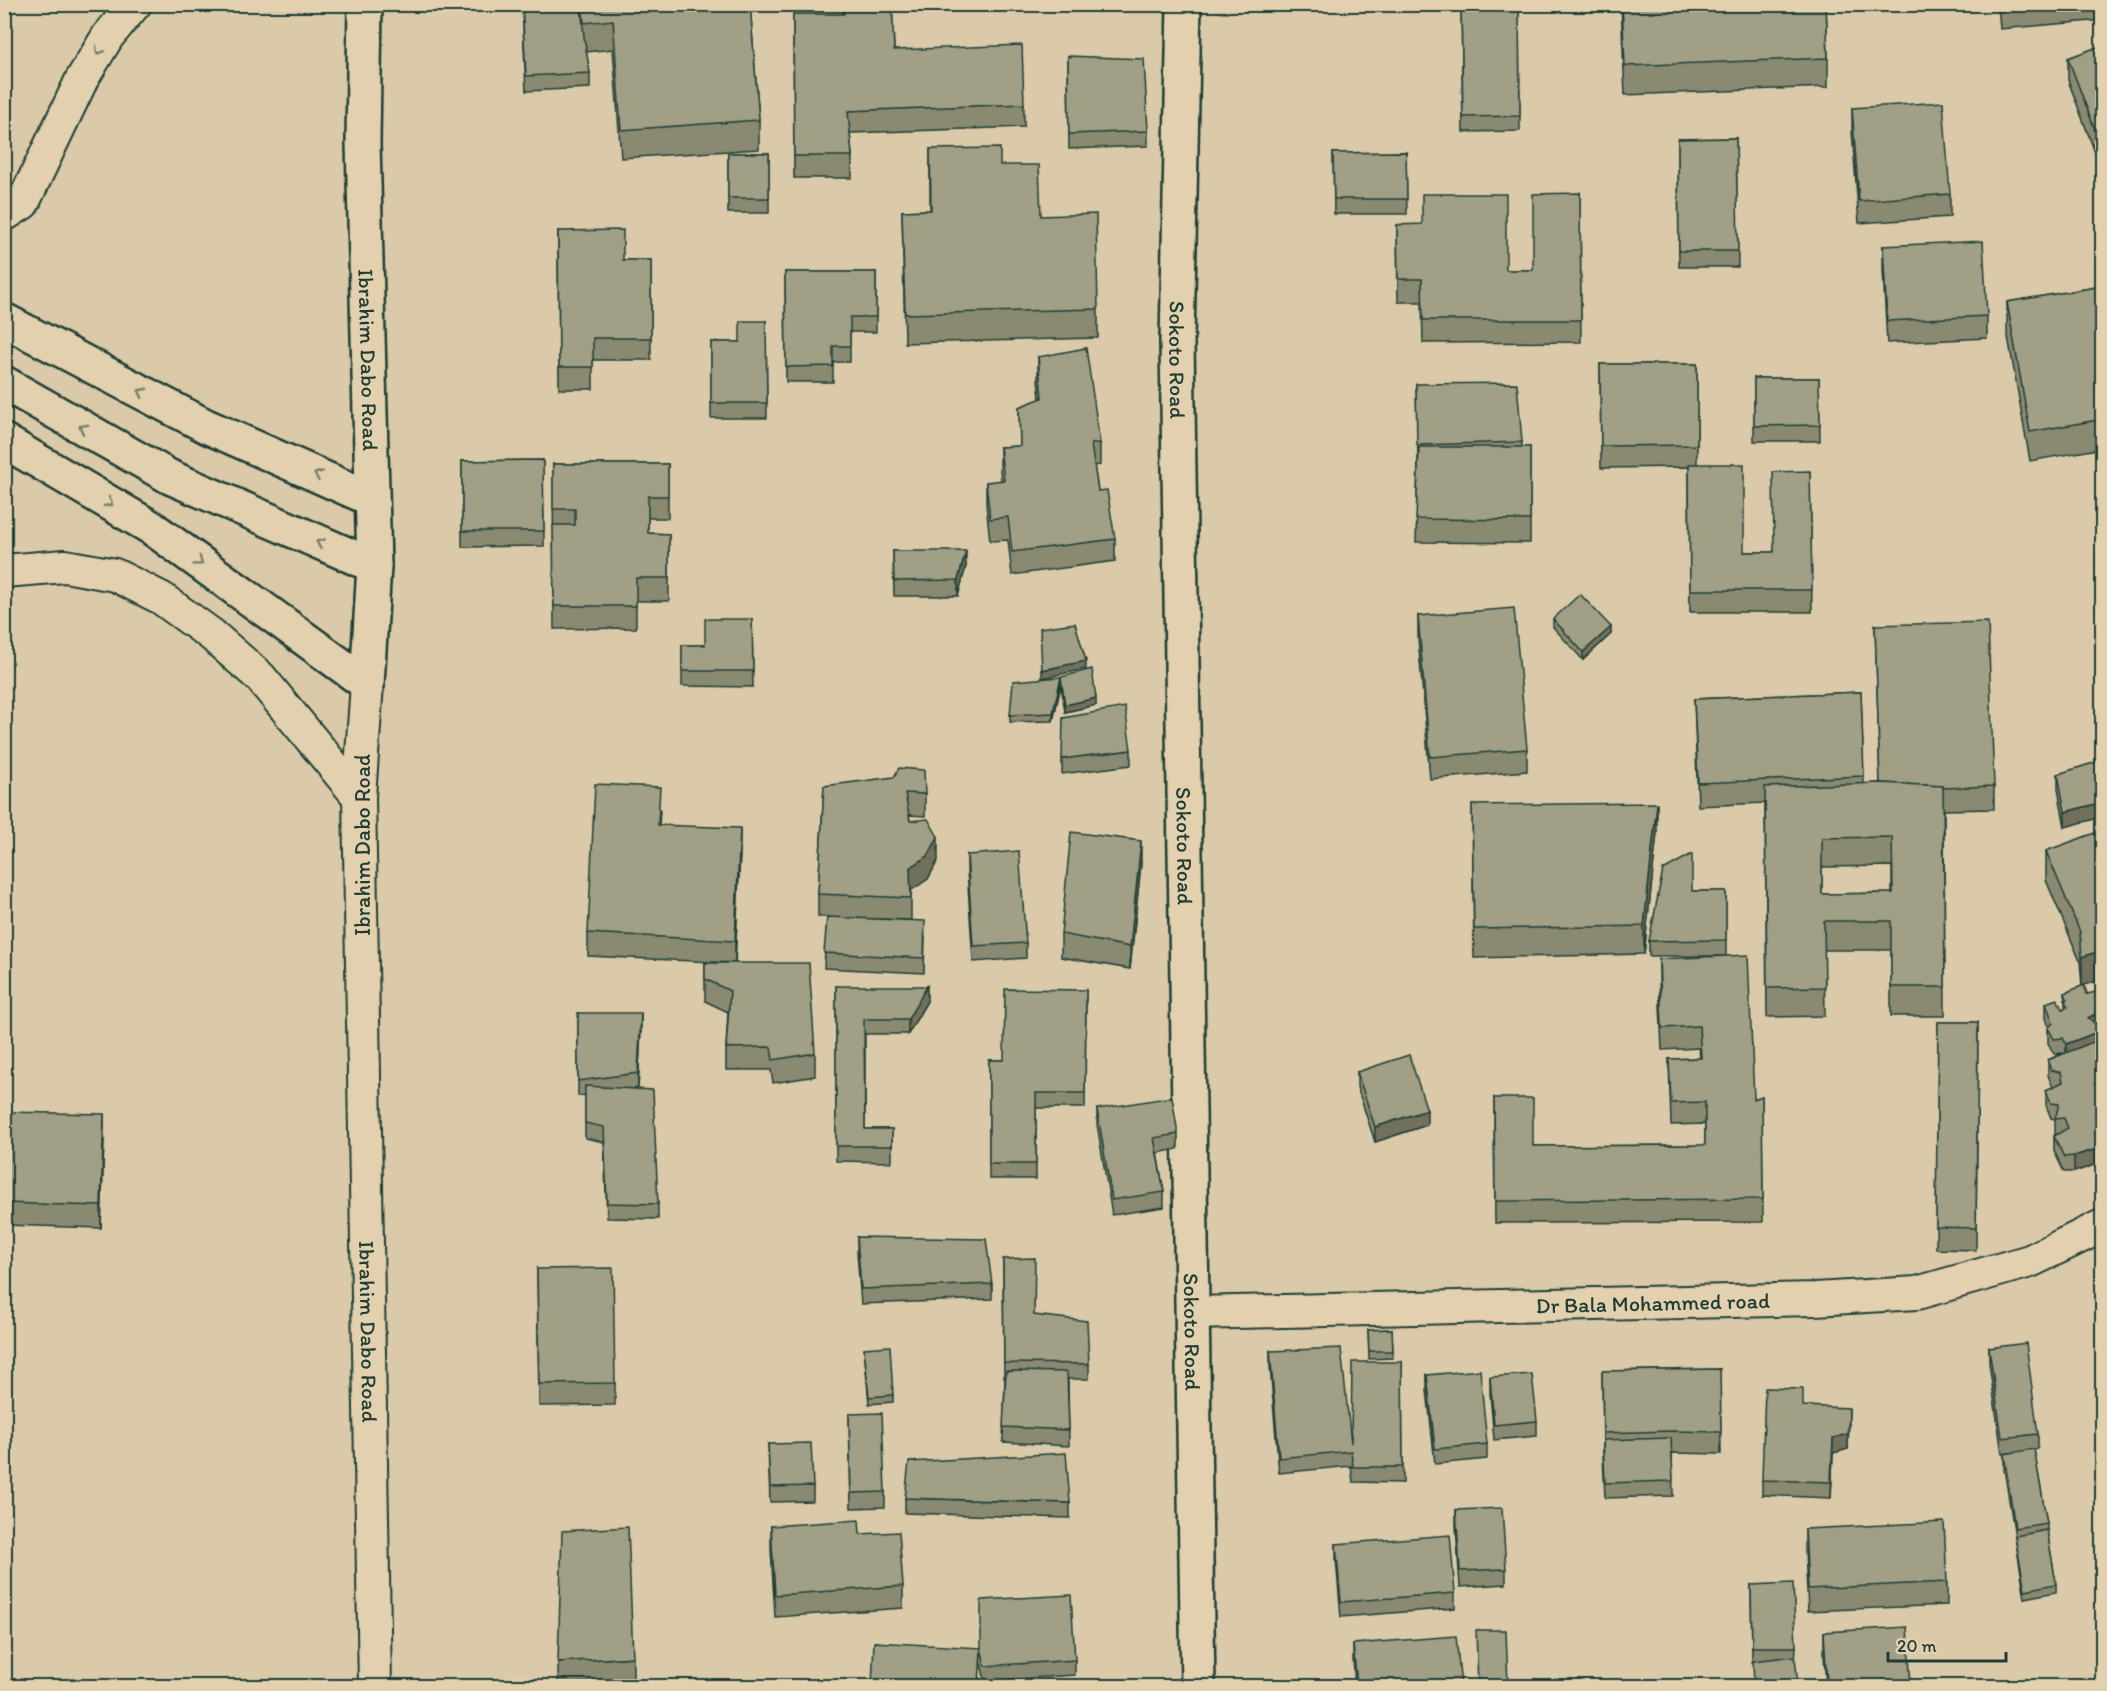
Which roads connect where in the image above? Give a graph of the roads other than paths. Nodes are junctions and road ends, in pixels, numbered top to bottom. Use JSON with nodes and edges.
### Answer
{"nodes":[{"id":1,"x":135,"y":4,"type":"edge"},
{"id":2,"x":365,"y":4,"type":"edge"},
{"id":3,"x":1184,"y":4,"type":"edge"},
{"id":4,"x":4,"y":215,"type":"edge"},
{"id":5,"x":4,"y":320,"type":"edge"},
{"id":6,"x":4,"y":383,"type":"edge"},
{"id":7,"x":4,"y":441,"type":"edge"},
{"id":8,"x":371,"y":499,"type":"junction"},
{"id":9,"x":374,"y":566,"type":"junction"},
{"id":10,"x":4,"y":571,"type":"edge"},
{"id":11,"x":367,"y":684,"type":"junction"},
{"id":12,"x":359,"y":797,"type":"junction"},
{"id":13,"x":2103,"y":1226,"type":"edge"},
{"id":14,"x":1192,"y":1312,"type":"junction"},
{"id":15,"x":375,"y":1686,"type":"edge"},
{"id":16,"x":1198,"y":1686,"type":"edge"}],
"edges":[{"from":1,"to":4,"type":"street","one_way":true},
{"from":2,"to":8,"type":"main road","name":"Ibrahim Dabo Road"},
{"from":3,"to":14,"type":"main road","name":"Sokoto Road"},
{"from":8,"to":5,"type":"main road","one_way":true},
{"from":9,"to":6,"type":"main road","one_way":true},
{"from":7,"to":11,"type":"main road","one_way":true},
{"from":8,"to":9,"type":"main road","name":"Ibrahim Dabo Road"},
{"from":9,"to":11,"type":"main road","name":"Ibrahim Dabo Road"},
{"from":10,"to":12,"type":"street"},
{"from":11,"to":12,"type":"street","name":"Ibrahim Dabo Road"},
{"from":12,"to":15,"type":"street","name":"Ibrahim Dabo Road"},
{"from":13,"to":14,"type":"street","name":"Dr Bala Mohammed road"},
{"from":14,"to":16,"type":"main road","name":"Sokoto Road"}]}
